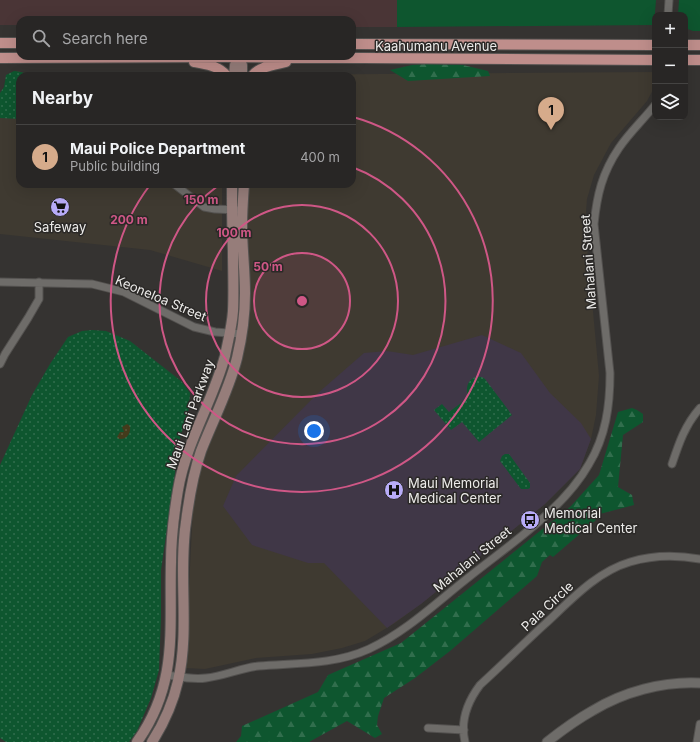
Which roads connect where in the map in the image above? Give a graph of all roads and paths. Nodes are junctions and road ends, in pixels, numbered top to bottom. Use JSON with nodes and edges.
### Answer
{"nodes":[{"id":1,"x":669,"y":0,"type":"edge"},
{"id":2,"x":668,"y":12,"type":"edge"},
{"id":3,"x":0,"y":43,"type":"edge"},
{"id":4,"x":16,"y":43,"type":"edge"},
{"id":5,"x":356,"y":44,"type":"edge"},
{"id":6,"x":688,"y":45,"type":"edge"},
{"id":7,"x":700,"y":45,"type":"edge"},
{"id":8,"x":652,"y":46,"type":"edge"},
{"id":9,"x":0,"y":58,"type":"edge"},
{"id":10,"x":16,"y":58,"type":"edge"},
{"id":11,"x":356,"y":58,"type":"edge"},
{"id":12,"x":185,"y":60,"type":"edge"},
{"id":13,"x":237,"y":60,"type":"edge"},
{"id":14,"x":240,"y":60,"type":"edge"},
{"id":15,"x":296,"y":60,"type":"edge"},
{"id":16,"x":652,"y":60,"type":"edge"},
{"id":17,"x":688,"y":60,"type":"edge"},
{"id":18,"x":700,"y":60,"type":"edge"},
{"id":19,"x":222,"y":72,"type":"edge"},
{"id":20,"x":234,"y":72,"type":"edge"},
{"id":21,"x":242,"y":72,"type":"edge"},
{"id":22,"x":255,"y":72,"type":"edge"},
{"id":23,"x":652,"y":109,"type":"edge"},
{"id":24,"x":179,"y":188,"type":"edge"},
{"id":25,"x":233,"y":188,"type":"edge"},
{"id":26,"x":243,"y":188,"type":"edge"},
{"id":27,"x":238,"y":210,"type":"junction"},
{"id":28,"x":0,"y":282,"type":"edge"},
{"id":29,"x":39,"y":282,"type":"junction"},
{"id":30,"x":229,"y":333,"type":"junction"},
{"id":31,"x":241,"y":334,"type":"junction"},
{"id":32,"x":0,"y":364,"type":"edge"},
{"id":33,"x":700,"y":408,"type":"edge"},
{"id":34,"x":672,"y":464,"type":"dead end"},
{"id":35,"x":700,"y":559,"type":"edge"},
{"id":36,"x":167,"y":675,"type":"junction"},
{"id":37,"x":179,"y":677,"type":"junction"},
{"id":38,"x":700,"y":684,"type":"edge"},
{"id":39,"x":700,"y":724,"type":"edge"},
{"id":40,"x":428,"y":728,"type":"dead end"},
{"id":41,"x":464,"y":730,"type":"junction"},
{"id":42,"x":137,"y":742,"type":"edge"},
{"id":43,"x":152,"y":742,"type":"edge"},
{"id":44,"x":465,"y":742,"type":"edge"},
{"id":45,"x":546,"y":742,"type":"edge"},
{"id":46,"x":697,"y":742,"type":"edge"}],
"edges":[{"from":1,"to":2,"type":"street"},
{"from":3,"to":4,"type":"main road"},
{"from":5,"to":8,"type":"main road","name":"Kaahumanu Avenue"},
{"from":6,"to":7,"type":"main road"},
{"from":9,"to":10,"type":"main road","name":"Kaahumanu Avenue"},
{"from":11,"to":16,"type":"main road","name":"Kaahumanu Avenue"},
{"from":12,"to":19,"type":"main road"},
{"from":13,"to":20,"type":"main road"},
{"from":14,"to":21,"type":"main road"},
{"from":15,"to":22,"type":"main road"},
{"from":17,"to":18,"type":"main road"},
{"from":23,"to":37,"type":"street","name":"Mahalani Street"},
{"from":24,"to":27,"type":"street"},
{"from":25,"to":27,"type":"main road","name":"Maui Lani Parkway"},
{"from":26,"to":27,"type":"main road","name":"Maui Lani Parkway"},
{"from":27,"to":30,"type":"main road","name":"Maui Lani Parkway"},
{"from":27,"to":31,"type":"main road","name":"Maui Lani Parkway"},
{"from":28,"to":29,"type":"street","name":"Keoneloa Street"},
{"from":29,"to":30,"type":"street","name":"Keoneloa Street"},
{"from":29,"to":32,"type":"street"},
{"from":30,"to":31,"type":"street","name":"Keoneloa Street"},
{"from":30,"to":36,"type":"main road","name":"Maui Lani Parkway"},
{"from":31,"to":37,"type":"main road","name":"Maui Lani Parkway"},
{"from":33,"to":34,"type":"street"},
{"from":35,"to":41,"type":"street","name":"Pala Circle"},
{"from":36,"to":37,"type":"street","name":"Mahalani Street"},
{"from":36,"to":42,"type":"main road","name":"Maui Lani Parkway"},
{"from":37,"to":43,"type":"main road","name":"Maui Lani Parkway"},
{"from":38,"to":45,"type":"street"},
{"from":39,"to":46,"type":"street"},
{"from":40,"to":41,"type":"street"},
{"from":41,"to":44,"type":"street","name":"Pala Circle"}]}
